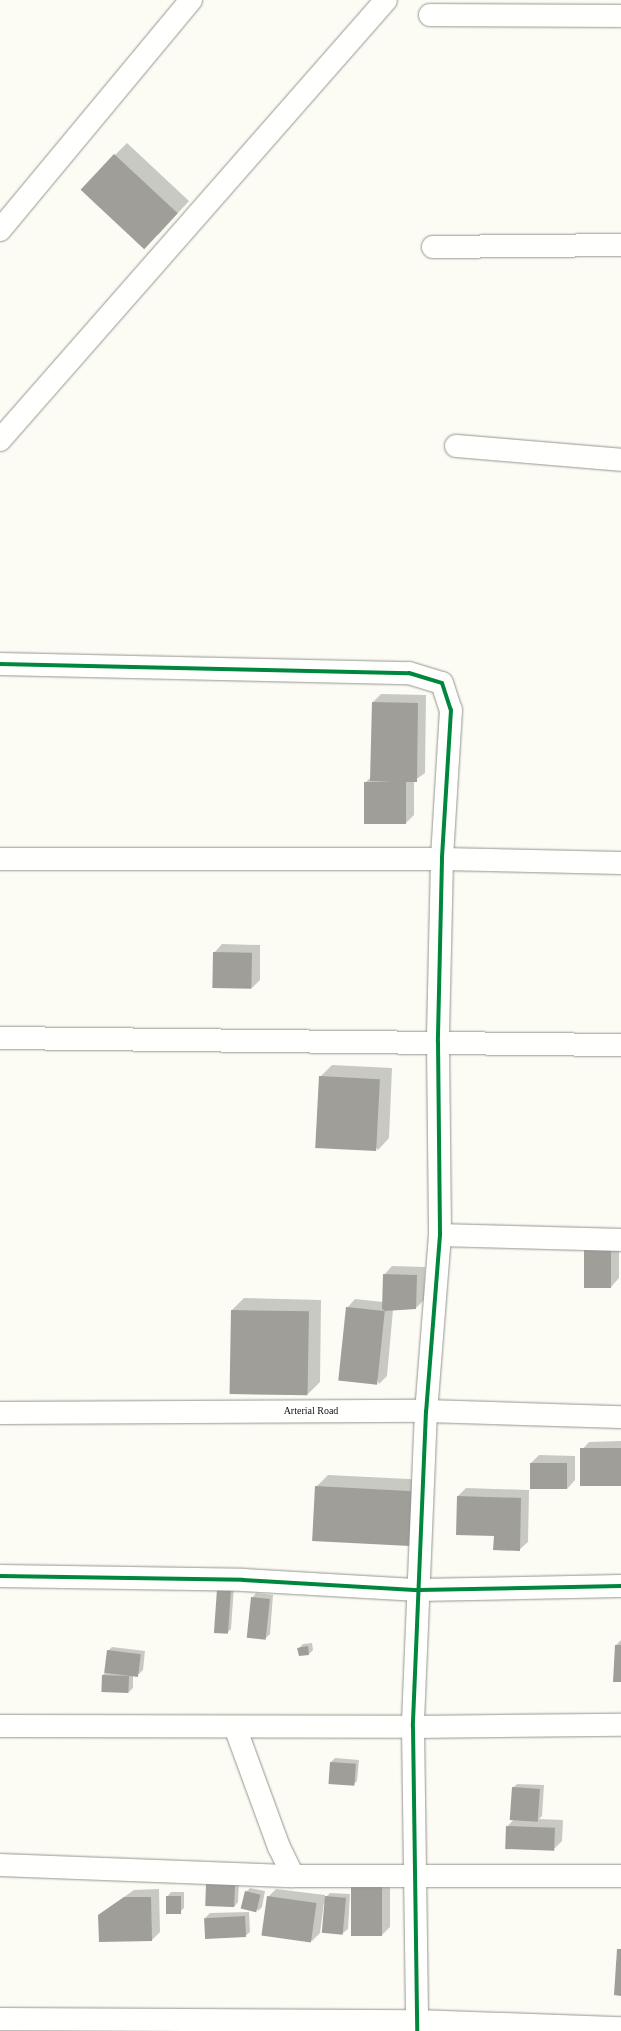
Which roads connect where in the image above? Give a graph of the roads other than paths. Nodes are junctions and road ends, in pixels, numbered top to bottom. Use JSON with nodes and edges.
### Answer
{"nodes":[{"id":1,"x":191,"y":0,"type":"edge"},
{"id":2,"x":386,"y":0,"type":"edge"},
{"id":3,"x":430,"y":15,"type":"dead end"},
{"id":4,"x":621,"y":16,"type":"edge"},
{"id":5,"x":0,"y":230,"type":"edge"},
{"id":6,"x":433,"y":246,"type":"dead end"},
{"id":7,"x":621,"y":246,"type":"edge"},
{"id":8,"x":0,"y":440,"type":"edge"},
{"id":9,"x":456,"y":446,"type":"dead end"},
{"id":10,"x":621,"y":460,"type":"edge"},
{"id":11,"x":0,"y":664,"type":"edge"},
{"id":12,"x":0,"y":859,"type":"edge"},
{"id":13,"x":442,"y":859,"type":"junction"},
{"id":14,"x":621,"y":863,"type":"edge"},
{"id":15,"x":0,"y":1038,"type":"edge"},
{"id":16,"x":438,"y":1042,"type":"junction"},
{"id":17,"x":621,"y":1045,"type":"edge"},
{"id":18,"x":440,"y":1235,"type":"junction"},
{"id":19,"x":621,"y":1240,"type":"edge"},
{"id":20,"x":426,"y":1411,"type":"junction"},
{"id":21,"x":0,"y":1413,"type":"edge"},
{"id":22,"x":621,"y":1417,"type":"edge"},
{"id":23,"x":0,"y":1576,"type":"edge"},
{"id":24,"x":621,"y":1586,"type":"edge"},
{"id":25,"x":419,"y":1590,"type":"junction"},
{"id":26,"x":621,"y":1725,"type":"edge"},
{"id":27,"x":0,"y":1726,"type":"edge"},
{"id":28,"x":235,"y":1727,"type":"junction"},
{"id":29,"x":413,"y":1727,"type":"junction"},
{"id":30,"x":0,"y":1865,"type":"edge"},
{"id":31,"x":293,"y":1876,"type":"junction"},
{"id":32,"x":416,"y":1876,"type":"junction"},
{"id":33,"x":621,"y":1876,"type":"edge"},
{"id":34,"x":0,"y":2019,"type":"edge"},
{"id":35,"x":417,"y":2026,"type":"edge"},
{"id":36,"x":621,"y":2028,"type":"edge"}],
"edges":[{"from":1,"to":5,"type":"street"},
{"from":2,"to":8,"type":"street"},
{"from":3,"to":4,"type":"street"},
{"from":6,"to":7,"type":"street"},
{"from":9,"to":10,"type":"street"},
{"from":11,"to":13,"type":"street"},
{"from":12,"to":13,"type":"street"},
{"from":13,"to":14,"type":"street"},
{"from":13,"to":16,"type":"street"},
{"from":15,"to":16,"type":"street"},
{"from":16,"to":17,"type":"street"},
{"from":16,"to":18,"type":"street"},
{"from":18,"to":19,"type":"street"},
{"from":18,"to":20,"type":"street"},
{"from":20,"to":21,"type":"street","name":"Arterial Road"},
{"from":20,"to":22,"type":"street","name":"Arterial Road"},
{"from":20,"to":25,"type":"street"},
{"from":23,"to":25,"type":"street"},
{"from":24,"to":25,"type":"street"},
{"from":25,"to":29,"type":"street"},
{"from":26,"to":29,"type":"street"},
{"from":27,"to":28,"type":"street"},
{"from":28,"to":29,"type":"street"},
{"from":28,"to":31,"type":"street"},
{"from":29,"to":32,"type":"street"},
{"from":30,"to":31,"type":"street"},
{"from":31,"to":32,"type":"street"},
{"from":32,"to":33,"type":"street"},
{"from":32,"to":35,"type":"street"},
{"from":34,"to":35,"type":"street"},
{"from":35,"to":36,"type":"street"}]}
